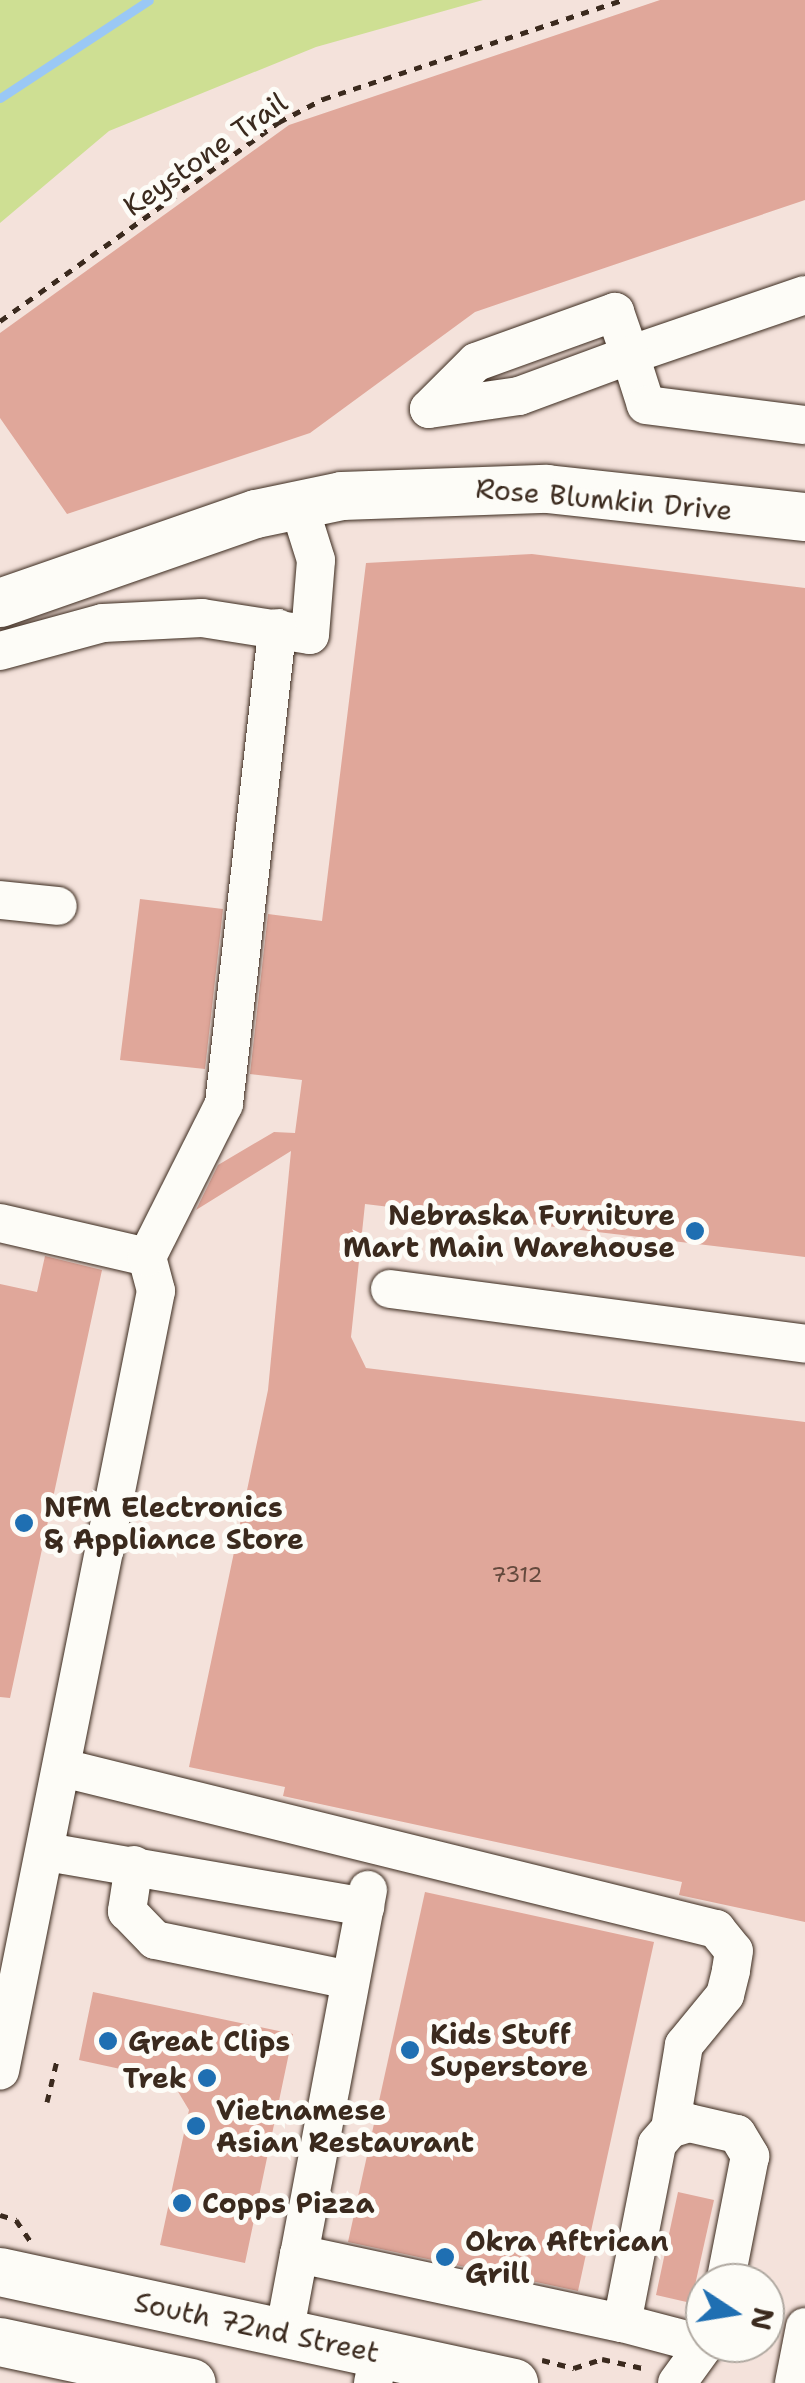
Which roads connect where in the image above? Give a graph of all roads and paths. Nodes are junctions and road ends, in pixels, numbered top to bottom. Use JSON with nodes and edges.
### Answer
{"nodes":[{"id":1,"x":622,"y":0,"type":"edge"},
{"id":2,"x":805,"y":295,"type":"edge"},
{"id":3,"x":0,"y":321,"type":"edge"},
{"id":4,"x":805,"y":425,"type":"edge"},
{"id":5,"x":299,"y":506,"type":"junction"},
{"id":6,"x":805,"y":517,"type":"edge"},
{"id":7,"x":0,"y":602,"type":"edge"},
{"id":8,"x":294,"y":632,"type":"junction"},
{"id":9,"x":0,"y":651,"type":"edge"},
{"id":10,"x":0,"y":900,"type":"edge"},
{"id":11,"x":58,"y":906,"type":"dead end"},
{"id":12,"x":0,"y":1223,"type":"edge"},
{"id":13,"x":147,"y":1256,"type":"junction"},
{"id":14,"x":390,"y":1289,"type":"dead end"},
{"id":15,"x":805,"y":1344,"type":"edge"},
{"id":16,"x":63,"y":1768,"type":"junction"},
{"id":17,"x":47,"y":1852,"type":"junction"},
{"id":18,"x":134,"y":1865,"type":"junction"},
{"id":19,"x":350,"y":1980,"type":"junction"},
{"id":20,"x":58,"y":2056,"type":"dead end"},
{"id":21,"x":0,"y":2071,"type":"edge"},
{"id":22,"x":47,"y":2102,"type":"dead end"},
{"id":23,"x":670,"y":2130,"type":"junction"},
{"id":24,"x":298,"y":2254,"type":"junction"},
{"id":25,"x":729,"y":2263,"type":"edge"},
{"id":26,"x":0,"y":2272,"type":"edge"},
{"id":27,"x":622,"y":2322,"type":"junction"},
{"id":28,"x":805,"y":2327,"type":"edge"},
{"id":29,"x":284,"y":2334,"type":"junction"},
{"id":30,"x":685,"y":2339,"type":"edge"},
{"id":31,"x":0,"y":2342,"type":"edge"},
{"id":32,"x":376,"y":2368,"type":"edge"},
{"id":33,"x":186,"y":2382,"type":"edge"},
{"id":34,"x":514,"y":2383,"type":"edge"},
{"id":35,"x":794,"y":2383,"type":"edge"}],
"edges":[{"from":1,"to":3,"type":"path","name":"Keystone Trail"},
{"from":2,"to":4,"type":"street"},
{"from":5,"to":6,"type":"main road","name":"Rose Blumkin Drive"},
{"from":5,"to":7,"type":"main road","name":"Rose Blumkin Drive"},
{"from":5,"to":8,"type":"street"},
{"from":8,"to":9,"type":"street"},
{"from":8,"to":13,"type":"street"},
{"from":10,"to":11,"type":"street"},
{"from":12,"to":13,"type":"street"},
{"from":13,"to":16,"type":"street"},
{"from":14,"to":15,"type":"street"},
{"from":16,"to":17,"type":"street"},
{"from":16,"to":23,"type":"street"},
{"from":17,"to":18,"type":"street"},
{"from":17,"to":21,"type":"street"},
{"from":18,"to":19,"type":"street"},
{"from":18,"to":19,"type":"street"},
{"from":19,"to":24,"type":"street"},
{"from":20,"to":22,"type":"path"},
{"from":23,"to":25,"type":"street"},
{"from":23,"to":27,"type":"street"},
{"from":24,"to":27,"type":"street"},
{"from":24,"to":29,"type":"street"},
{"from":26,"to":29,"type":"main road","name":"South 72nd Street"},
{"from":27,"to":30,"type":"street"},
{"from":28,"to":35,"type":"street"},
{"from":29,"to":32,"type":"main road","name":"South 72nd Street"},
{"from":31,"to":33,"type":"main road"},
{"from":32,"to":34,"type":"main road","name":"South 72nd Street"}]}
